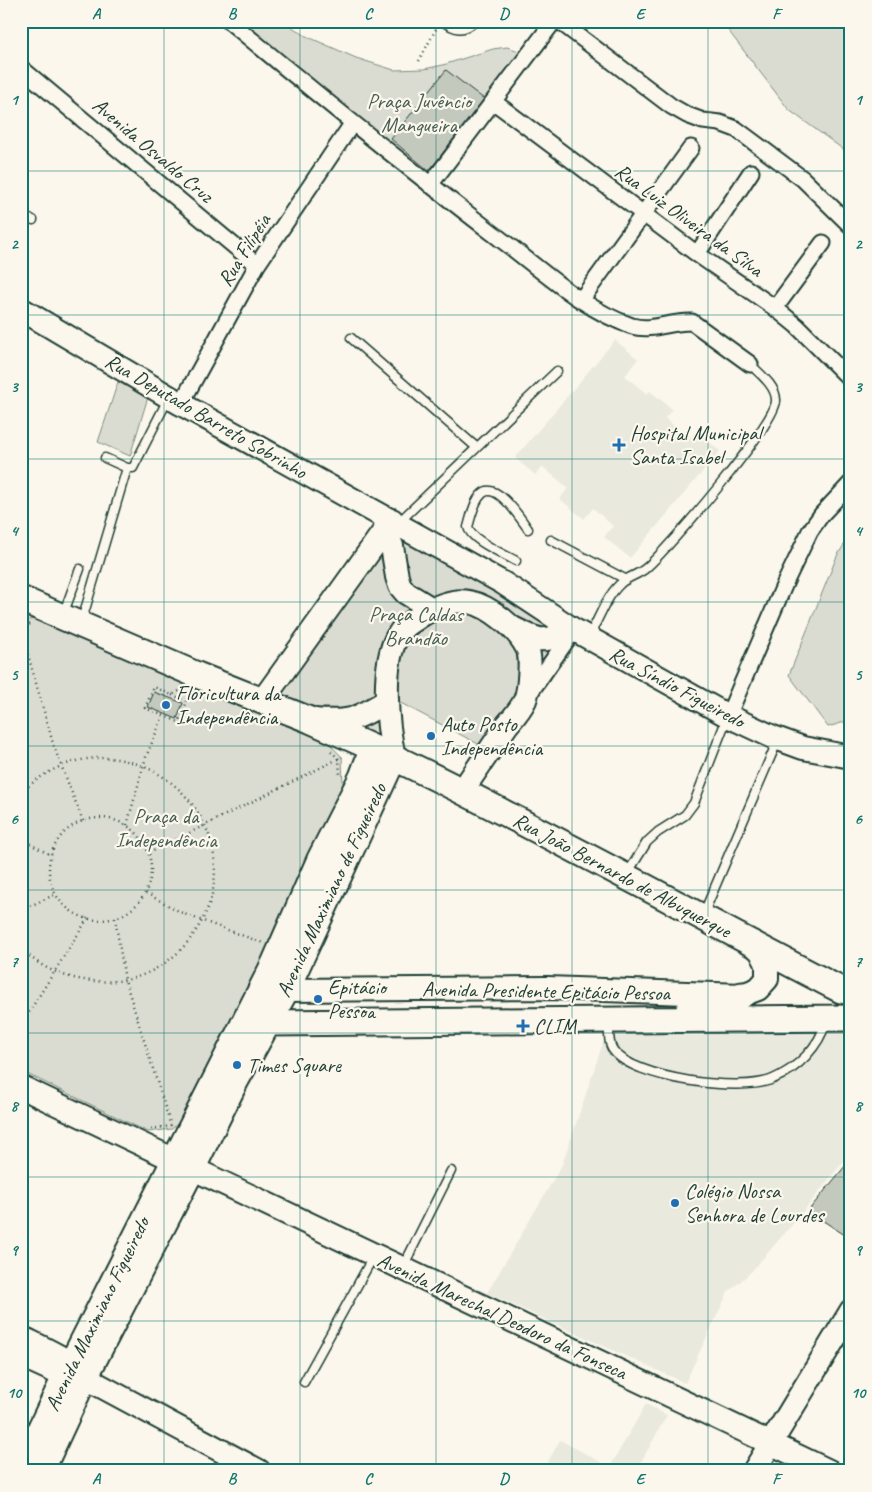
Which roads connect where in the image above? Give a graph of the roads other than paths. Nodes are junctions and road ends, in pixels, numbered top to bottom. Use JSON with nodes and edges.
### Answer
{"nodes":[{"id":1,"x":229,"y":21,"type":"edge"},
{"id":2,"x":441,"y":21,"type":"edge"},
{"id":3,"x":475,"y":21,"type":"edge"},
{"id":4,"x":554,"y":21,"type":"edge"},
{"id":5,"x":559,"y":21,"type":"edge"},
{"id":6,"x":21,"y":68,"type":"edge"},
{"id":7,"x":494,"y":102,"type":"junction"},
{"id":8,"x":352,"y":124,"type":"junction"},
{"id":9,"x":690,"y":148,"type":"dead end"},
{"id":10,"x":751,"y":172,"type":"dead end"},
{"id":11,"x":430,"y":185,"type":"junction"},
{"id":12,"x":643,"y":214,"type":"junction"},
{"id":13,"x":21,"y":217,"type":"edge"},
{"id":14,"x":33,"y":220,"type":"dead end"},
{"id":15,"x":851,"y":226,"type":"edge"},
{"id":16,"x":823,"y":243,"type":"dead end"},
{"id":17,"x":697,"y":254,"type":"junction"},
{"id":18,"x":256,"y":265,"type":"junction"},
{"id":19,"x":581,"y":300,"type":"junction"},
{"id":20,"x":775,"y":308,"type":"junction"},
{"id":21,"x":21,"y":309,"type":"edge"},
{"id":22,"x":351,"y":338,"type":"dead end"},
{"id":23,"x":750,"y":364,"type":"joint"},
{"id":24,"x":557,"y":371,"type":"dead end"},
{"id":25,"x":851,"y":380,"type":"edge"},
{"id":26,"x":175,"y":400,"type":"junction"},
{"id":27,"x":476,"y":447,"type":"junction"},
{"id":28,"x":106,"y":458,"type":"dead end"},
{"id":29,"x":127,"y":468,"type":"junction"},
{"id":30,"x":851,"y":483,"type":"edge"},
{"id":31,"x":391,"y":525,"type":"junction"},
{"id":32,"x":528,"y":529,"type":"dead end"},
{"id":33,"x":551,"y":540,"type":"dead end"},
{"id":34,"x":516,"y":561,"type":"dead end"},
{"id":35,"x":80,"y":568,"type":"dead end"},
{"id":36,"x":626,"y":580,"type":"junction"},
{"id":37,"x":508,"y":586,"type":"junction"},
{"id":38,"x":21,"y":600,"type":"edge"},
{"id":39,"x":432,"y":609,"type":"junction"},
{"id":40,"x":497,"y":617,"type":"junction"},
{"id":41,"x":71,"y":621,"type":"junction"},
{"id":42,"x":578,"y":632,"type":"junction"},
{"id":43,"x":525,"y":700,"type":"junction"},
{"id":44,"x":262,"y":701,"type":"junction"},
{"id":45,"x":387,"y":701,"type":"junction"},
{"id":46,"x":728,"y":716,"type":"junction"},
{"id":47,"x":310,"y":720,"type":"junction"},
{"id":48,"x":776,"y":744,"type":"junction"},
{"id":49,"x":383,"y":753,"type":"junction"},
{"id":50,"x":851,"y":757,"type":"edge"},
{"id":51,"x":462,"y":791,"type":"junction"},
{"id":52,"x":626,"y":876,"type":"junction"},
{"id":53,"x":702,"y":917,"type":"junction"},
{"id":54,"x":759,"y":948,"type":"junction"},
{"id":55,"x":286,"y":990,"type":"junction"},
{"id":56,"x":851,"y":992,"type":"edge"},
{"id":57,"x":742,"y":995,"type":"junction"},
{"id":58,"x":839,"y":1018,"type":"edge"},
{"id":59,"x":608,"y":1020,"type":"junction"},
{"id":60,"x":662,"y":1020,"type":"junction"},
{"id":61,"x":267,"y":1023,"type":"junction"},
{"id":62,"x":21,"y":1087,"type":"edge"},
{"id":63,"x":183,"y":1165,"type":"junction"},
{"id":64,"x":451,"y":1171,"type":"dead end"},
{"id":65,"x":374,"y":1255,"type":"junction"},
{"id":66,"x":402,"y":1268,"type":"junction"},
{"id":67,"x":850,"y":1314,"type":"edge"},
{"id":68,"x":21,"y":1337,"type":"edge"},
{"id":69,"x":21,"y":1356,"type":"edge"},
{"id":70,"x":81,"y":1377,"type":"junction"},
{"id":71,"x":304,"y":1382,"type":"dead end"},
{"id":72,"x":771,"y":1443,"type":"junction"},
{"id":73,"x":21,"y":1469,"type":"edge"},
{"id":74,"x":40,"y":1471,"type":"edge"},
{"id":75,"x":259,"y":1471,"type":"edge"},
{"id":76,"x":754,"y":1471,"type":"edge"},
{"id":77,"x":829,"y":1471,"type":"edge"}],
"edges":[{"from":1,"to":8,"type":"street"},
{"from":2,"to":3,"type":"lane"},
{"from":4,"to":7,"type":"street"},
{"from":5,"to":15,"type":"street"},
{"from":6,"to":18,"type":"street","name":"Avenida Osvaldo Cruz"},
{"from":7,"to":11,"type":"street"},
{"from":7,"to":12,"type":"street","name":"Rua Luiz Oliveira da Silva"},
{"from":8,"to":11,"type":"street"},
{"from":8,"to":18,"type":"street","name":"Rua Filipéia"},
{"from":9,"to":12,"type":"street"},
{"from":10,"to":17,"type":"street"},
{"from":11,"to":19,"type":"street"},
{"from":12,"to":17,"type":"street","name":"Rua Luiz Oliveira da Silva"},
{"from":12,"to":19,"type":"street"},
{"from":13,"to":14,"type":"lane"},
{"from":16,"to":20,"type":"street"},
{"from":17,"to":20,"type":"street","name":"Rua Luiz Oliveira da Silva"},
{"from":18,"to":26,"type":"street","name":"Rua Filipéia"},
{"from":19,"to":23,"type":"street"},
{"from":20,"to":25,"type":"street","name":"Rua Luiz Oliveira da Silva"},
{"from":21,"to":26,"type":"street","name":"Rua Deputado Barreto Sobrinho"},
{"from":22,"to":27,"type":"lane"},
{"from":23,"to":36,"type":"lane"},
{"from":24,"to":27,"type":"lane"},
{"from":26,"to":29,"type":"lane"},
{"from":26,"to":31,"type":"street","name":"Rua Deputado Barreto Sobrinho"},
{"from":27,"to":31,"type":"lane"},
{"from":28,"to":29,"type":"lane"},
{"from":29,"to":41,"type":"lane"},
{"from":30,"to":46,"type":"street"},
{"from":31,"to":37,"type":"street"},
{"from":31,"to":39,"type":"street"},
{"from":31,"to":44,"type":"street"},
{"from":32,"to":34,"type":"lane"},
{"from":33,"to":36,"type":"lane"},
{"from":35,"to":41,"type":"lane"},
{"from":36,"to":42,"type":"lane"},
{"from":37,"to":40,"type":"street"},
{"from":37,"to":42,"type":"street"},
{"from":38,"to":41,"type":"main road"},
{"from":39,"to":40,"type":"street"},
{"from":39,"to":45,"type":"street"},
{"from":40,"to":42,"type":"street"},
{"from":40,"to":43,"type":"street"},
{"from":41,"to":44,"type":"main road"},
{"from":42,"to":43,"type":"street"},
{"from":42,"to":46,"type":"street","name":"Rua Síndio Figueiredo"},
{"from":43,"to":51,"type":"street"},
{"from":44,"to":47,"type":"main road"},
{"from":45,"to":47,"type":"street"},
{"from":45,"to":49,"type":"street"},
{"from":46,"to":48,"type":"street","name":"Rua Síndio Figueiredo"},
{"from":46,"to":52,"type":"lane"},
{"from":47,"to":49,"type":"main road"},
{"from":48,"to":50,"type":"street","name":"Rua Síndio Figueiredo"},
{"from":48,"to":53,"type":"lane"},
{"from":49,"to":51,"type":"main road","name":"Rua João Bernardo de Albuquerque"},
{"from":49,"to":55,"type":"main road","name":"Avenida Maximiano de Figueiredo"},
{"from":49,"to":63,"type":"main road"},
{"from":51,"to":52,"type":"main road","name":"Rua João Bernardo de Albuquerque"},
{"from":52,"to":53,"type":"main road","name":"Rua João Bernardo de Albuquerque"},
{"from":53,"to":54,"type":"main road","name":"Rua João Bernardo de Albuquerque"},
{"from":54,"to":56,"type":"main road","name":"Rua João Bernardo de Albuquerque"},
{"from":54,"to":57,"type":"street"},
{"from":55,"to":57,"type":"street","name":"Avenida Presidente Epitácio Pessoa"},
{"from":55,"to":61,"type":"main road","name":"Avenida Maximiano de Figueiredo"},
{"from":57,"to":60,"type":"main road"},
{"from":58,"to":59,"type":"lane"},
{"from":58,"to":60,"type":"main road","name":"Avenida Presidente Epitácio Pessoa"},
{"from":59,"to":60,"type":"main road","name":"Avenida Presidente Epitácio Pessoa"},
{"from":59,"to":61,"type":"main road","name":"Avenida Presidente Epitácio Pessoa"},
{"from":61,"to":63,"type":"main road"},
{"from":62,"to":63,"type":"street"},
{"from":63,"to":65,"type":"street","name":"Avenida Marechal Deodoro da Fonseca"},
{"from":63,"to":70,"type":"main road","name":"Avenida Maximiano Figueiredo"},
{"from":64,"to":66,"type":"lane"},
{"from":65,"to":66,"type":"street","name":"Avenida Marechal Deodoro da Fonseca"},
{"from":65,"to":71,"type":"lane"},
{"from":66,"to":72,"type":"street","name":"Avenida Marechal Deodoro da Fonseca"},
{"from":67,"to":72,"type":"street"},
{"from":68,"to":70,"type":"street"},
{"from":69,"to":70,"type":"street"},
{"from":70,"to":73,"type":"main road","name":"Avenida Maximiano Figueiredo"},
{"from":70,"to":74,"type":"main road","name":"Avenida Maximiano Figueiredo"},
{"from":70,"to":75,"type":"street"},
{"from":72,"to":76,"type":"street"},
{"from":72,"to":77,"type":"street","name":"Avenida Marechal Deodoro da Fonseca"}]}
